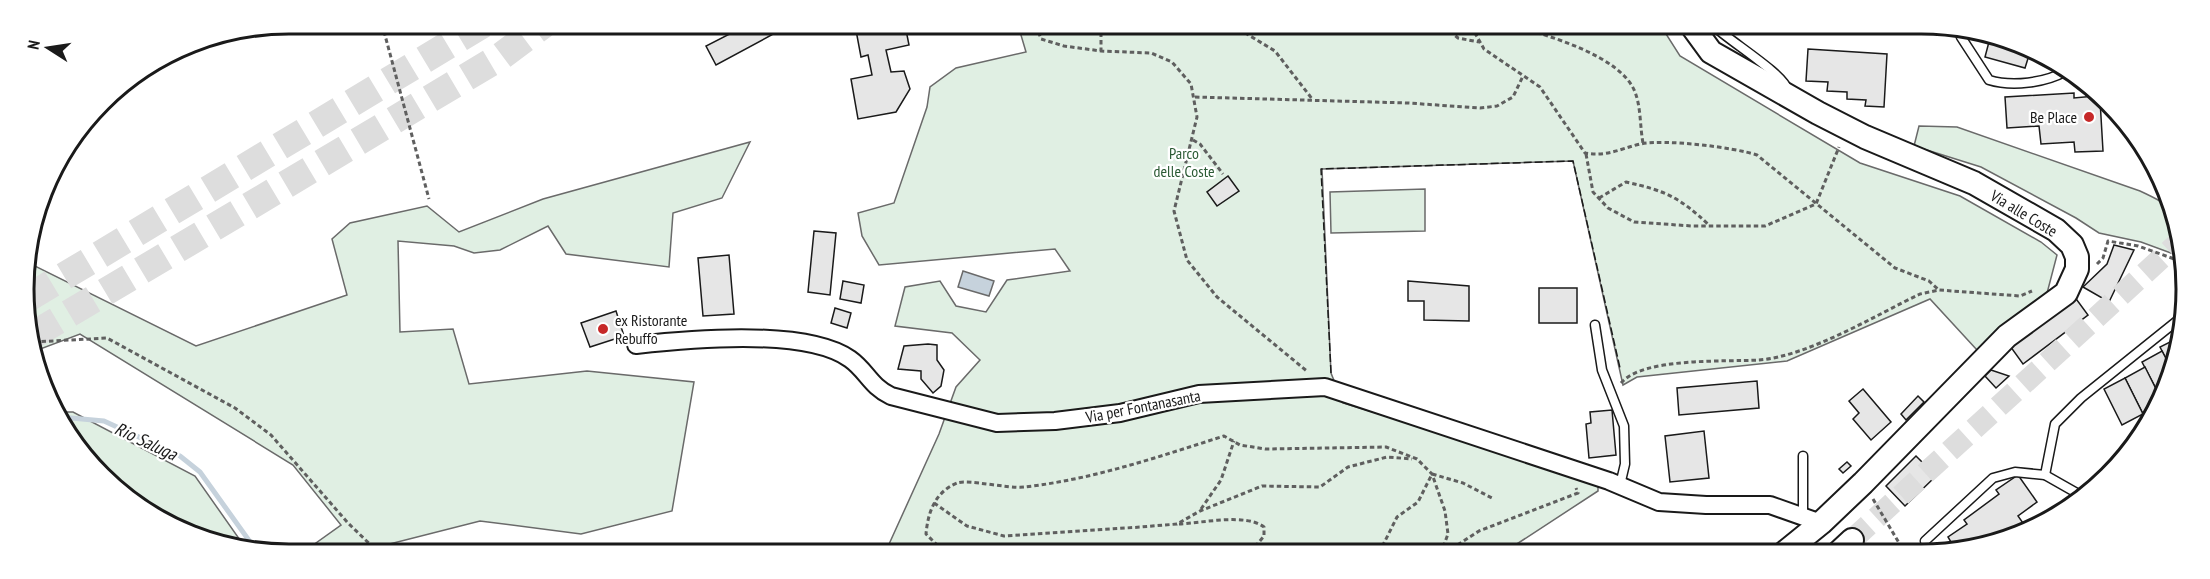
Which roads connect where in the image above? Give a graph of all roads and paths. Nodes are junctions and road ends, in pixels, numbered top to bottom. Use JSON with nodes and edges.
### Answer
{"nodes":[{"id":1,"x":385,"y":34,"type":"edge"},
{"id":2,"x":1039,"y":34,"type":"edge"},
{"id":3,"x":1101,"y":34,"type":"edge"},
{"id":4,"x":1247,"y":34,"type":"edge"},
{"id":5,"x":1453,"y":34,"type":"edge"},
{"id":6,"x":1476,"y":34,"type":"edge"},
{"id":7,"x":1543,"y":34,"type":"edge"},
{"id":8,"x":1698,"y":34,"type":"edge"},
{"id":9,"x":1724,"y":34,"type":"edge"},
{"id":10,"x":1962,"y":38,"type":"edge"},
{"id":11,"x":1480,"y":42,"type":"junction"},
{"id":12,"x":1101,"y":51,"type":"junction"},
{"id":13,"x":2059,"y":75,"type":"edge"},
{"id":14,"x":1523,"y":76,"type":"junction"},
{"id":15,"x":1789,"y":96,"type":"junction"},
{"id":16,"x":1195,"y":97,"type":"junction"},
{"id":17,"x":1313,"y":100,"type":"junction"},
{"id":18,"x":1193,"y":140,"type":"junction"},
{"id":19,"x":1642,"y":143,"type":"junction"},
{"id":20,"x":1586,"y":153,"type":"junction"},
{"id":21,"x":1835,"y":155,"type":"dead end"},
{"id":22,"x":1222,"y":174,"type":"dead end"},
{"id":23,"x":1599,"y":198,"type":"junction"},
{"id":24,"x":429,"y":199,"type":"dead end"},
{"id":25,"x":1816,"y":204,"type":"junction"},
{"id":26,"x":1710,"y":226,"type":"junction"},
{"id":27,"x":2108,"y":241,"type":"dead end"},
{"id":28,"x":2173,"y":259,"type":"edge"},
{"id":29,"x":2042,"y":288,"type":"dead end"},
{"id":30,"x":1939,"y":290,"type":"junction"},
{"id":31,"x":2173,"y":324,"type":"edge"},
{"id":32,"x":1595,"y":325,"type":"dead end"},
{"id":33,"x":40,"y":342,"type":"edge"},
{"id":34,"x":636,"y":345,"type":"dead end"},
{"id":35,"x":1325,"y":387,"type":"junction"},
{"id":36,"x":1611,"y":394,"type":"junction"},
{"id":37,"x":1234,"y":441,"type":"junction"},
{"id":38,"x":1803,"y":456,"type":"dead end"},
{"id":39,"x":1417,"y":459,"type":"junction"},
{"id":40,"x":1432,"y":474,"type":"junction"},
{"id":41,"x":2045,"y":476,"type":"junction"},
{"id":42,"x":1575,"y":484,"type":"dead end"},
{"id":43,"x":1620,"y":486,"type":"junction"},
{"id":44,"x":2075,"y":492,"type":"edge"},
{"id":45,"x":1492,"y":498,"type":"dead end"},
{"id":46,"x":934,"y":503,"type":"junction"},
{"id":47,"x":1877,"y":506,"type":"dead end"},
{"id":48,"x":1200,"y":511,"type":"junction"},
{"id":49,"x":1812,"y":520,"type":"junction"},
{"id":50,"x":1177,"y":524,"type":"junction"},
{"id":51,"x":1925,"y":541,"type":"dead end"},
{"id":52,"x":370,"y":544,"type":"edge"},
{"id":53,"x":935,"y":544,"type":"edge"},
{"id":54,"x":1257,"y":544,"type":"edge"},
{"id":55,"x":1383,"y":544,"type":"edge"},
{"id":56,"x":1445,"y":544,"type":"edge"},
{"id":57,"x":1458,"y":544,"type":"edge"},
{"id":58,"x":1792,"y":544,"type":"edge"},
{"id":59,"x":1900,"y":544,"type":"edge"}],
"edges":[{"from":1,"to":24,"type":"path"},
{"from":2,"to":12,"type":"path"},
{"from":3,"to":12,"type":"path"},
{"from":4,"to":17,"type":"path"},
{"from":5,"to":11,"type":"path"},
{"from":6,"to":11,"type":"path"},
{"from":7,"to":19,"type":"path"},
{"from":8,"to":15,"type":"street","name":"Via alle Coste"},
{"from":9,"to":15,"type":"lane"},
{"from":10,"to":13,"type":"lane"},
{"from":11,"to":14,"type":"path"},
{"from":12,"to":16,"type":"path"},
{"from":14,"to":17,"type":"path"},
{"from":14,"to":20,"type":"path"},
{"from":15,"to":49,"type":"street","name":"Via alle Coste"},
{"from":16,"to":17,"type":"path"},
{"from":16,"to":18,"type":"path"},
{"from":18,"to":22,"type":"path"},
{"from":18,"to":35,"type":"path"},
{"from":19,"to":20,"type":"path"},
{"from":19,"to":25,"type":"path"},
{"from":20,"to":23,"type":"path"},
{"from":21,"to":25,"type":"path"},
{"from":23,"to":26,"type":"path"},
{"from":23,"to":26,"type":"path"},
{"from":25,"to":26,"type":"path"},
{"from":25,"to":30,"type":"path"},
{"from":27,"to":28,"type":"path"},
{"from":29,"to":30,"type":"path"},
{"from":30,"to":36,"type":"path"},
{"from":31,"to":41,"type":"lane"},
{"from":32,"to":36,"type":"lane"},
{"from":33,"to":52,"type":"path"},
{"from":34,"to":35,"type":"street","name":"Via per Fontanasanta"},
{"from":35,"to":43,"type":"street","name":"Via per Fontanasanta"},
{"from":36,"to":43,"type":"lane"},
{"from":37,"to":39,"type":"path"},
{"from":37,"to":46,"type":"path"},
{"from":37,"to":48,"type":"path"},
{"from":38,"to":49,"type":"lane"},
{"from":39,"to":40,"type":"path"},
{"from":39,"to":48,"type":"path"},
{"from":40,"to":45,"type":"path"},
{"from":40,"to":55,"type":"path"},
{"from":40,"to":56,"type":"path"},
{"from":41,"to":44,"type":"lane"},
{"from":41,"to":51,"type":"lane"},
{"from":42,"to":57,"type":"path"},
{"from":43,"to":49,"type":"street","name":"Via per Fontanasanta"},
{"from":46,"to":50,"type":"path"},
{"from":46,"to":53,"type":"path"},
{"from":47,"to":59,"type":"path"},
{"from":48,"to":50,"type":"path"},
{"from":49,"to":58,"type":"street","name":"Via alle Coste"},
{"from":50,"to":54,"type":"path"}]}
